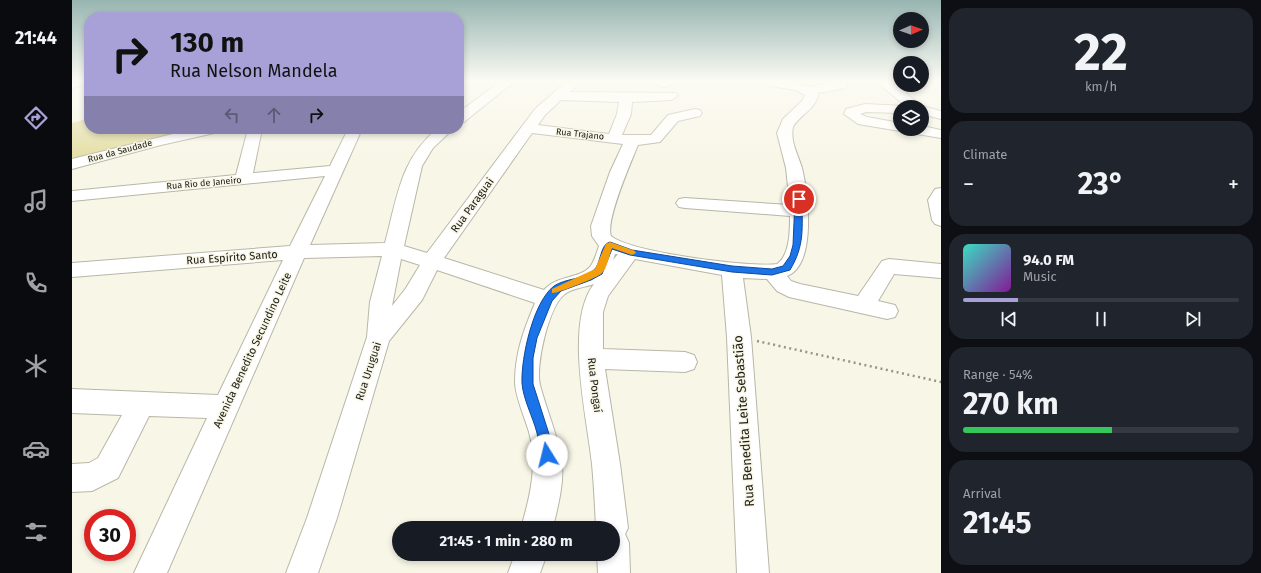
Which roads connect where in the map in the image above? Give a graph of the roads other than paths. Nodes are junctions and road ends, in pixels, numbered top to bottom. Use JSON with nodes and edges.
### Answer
{"nodes":[{"id":1,"x":474,"y":108,"type":"edge"},
{"id":2,"x":545,"y":108,"type":"edge"},
{"id":3,"x":625,"y":108,"type":"edge"},
{"id":4,"x":802,"y":108,"type":"edge"},
{"id":5,"x":893,"y":109,"type":"edge"},
{"id":6,"x":929,"y":112,"type":"edge"},
{"id":7,"x":695,"y":113,"type":"dead end"},
{"id":8,"x":464,"y":115,"type":"edge"},
{"id":9,"x":941,"y":115,"type":"edge"},
{"id":10,"x":893,"y":126,"type":"edge"},
{"id":11,"x":528,"y":128,"type":"junction"},
{"id":12,"x":929,"y":132,"type":"edge"},
{"id":13,"x":191,"y":134,"type":"edge"},
{"id":14,"x":254,"y":134,"type":"edge"},
{"id":15,"x":353,"y":134,"type":"edge"},
{"id":16,"x":441,"y":134,"type":"edge"},
{"id":17,"x":941,"y":134,"type":"edge"},
{"id":18,"x":614,"y":138,"type":"junction"},
{"id":19,"x":632,"y":141,"type":"junction"},
{"id":20,"x":72,"y":164,"type":"edge"},
{"id":21,"x":336,"y":170,"type":"junction"},
{"id":22,"x":243,"y":180,"type":"junction"},
{"id":23,"x":941,"y":193,"type":"edge"},
{"id":24,"x":72,"y":196,"type":"edge"},
{"id":25,"x":685,"y":202,"type":"dead end"},
{"id":26,"x":799,"y":211,"type":"junction"},
{"id":27,"x":941,"y":220,"type":"edge"},
{"id":28,"x":620,"y":248,"type":"junction"},
{"id":29,"x":393,"y":249,"type":"junction"},
{"id":30,"x":297,"y":252,"type":"junction"},
{"id":31,"x":432,"y":261,"type":"junction"},
{"id":32,"x":732,"y":269,"type":"junction"},
{"id":33,"x":72,"y":270,"type":"edge"},
{"id":34,"x":941,"y":271,"type":"edge"},
{"id":35,"x":772,"y":272,"type":"junction"},
{"id":36,"x":548,"y":299,"type":"junction"},
{"id":37,"x":863,"y":306,"type":"junction"},
{"id":38,"x":887,"y":311,"type":"dead end"},
{"id":39,"x":379,"y":337,"type":"junction"},
{"id":40,"x":591,"y":359,"type":"junction"},
{"id":41,"x":685,"y":362,"type":"dead end"},
{"id":42,"x":72,"y":401,"type":"edge"},
{"id":43,"x":142,"y":404,"type":"junction"},
{"id":44,"x":226,"y":407,"type":"junction"},
{"id":45,"x":72,"y":478,"type":"edge"},
{"id":46,"x":539,"y":521,"type":"edge"},
{"id":47,"x":611,"y":521,"type":"edge"},
{"id":48,"x":528,"y":561,"type":"edge"},
{"id":49,"x":614,"y":561,"type":"edge"},
{"id":50,"x":150,"y":573,"type":"edge"},
{"id":51,"x":302,"y":573,"type":"edge"},
{"id":52,"x":524,"y":573,"type":"edge"},
{"id":53,"x":614,"y":573,"type":"edge"},
{"id":54,"x":753,"y":573,"type":"edge"}],
"edges":[{"from":1,"to":8,"type":"street"},
{"from":2,"to":11,"type":"street","name":"Rua Paraguai"},
{"from":3,"to":18,"type":"street"},
{"from":4,"to":26,"type":"street"},
{"from":5,"to":10,"type":"street"},
{"from":6,"to":9,"type":"street"},
{"from":7,"to":19,"type":"street","name":"Rua Trajano"},
{"from":11,"to":18,"type":"street","name":"Rua Trajano"},
{"from":11,"to":31,"type":"street","name":"Rua Paraguai"},
{"from":12,"to":17,"type":"street"},
{"from":13,"to":20,"type":"main road","name":"Rua da Saudade"},
{"from":14,"to":22,"type":"street"},
{"from":15,"to":21,"type":"street","name":"Avenida Benedito Secundino Leite"},
{"from":16,"to":29,"type":"street","name":"Rua Uruguai"},
{"from":18,"to":19,"type":"street","name":"Rua Trajano"},
{"from":19,"to":28,"type":"street"},
{"from":21,"to":22,"type":"street","name":"Rua Rio de Janeiro"},
{"from":21,"to":30,"type":"street","name":"Avenida Benedito Secundino Leite"},
{"from":22,"to":24,"type":"street","name":"Rua Rio de Janeiro"},
{"from":23,"to":27,"type":"street"},
{"from":25,"to":26,"type":"street"},
{"from":26,"to":35,"type":"street"},
{"from":28,"to":32,"type":"street"},
{"from":28,"to":36,"type":"street"},
{"from":28,"to":40,"type":"street","name":"Rua Pongaí"},
{"from":29,"to":30,"type":"street","name":"Rua Espírito Santo"},
{"from":29,"to":31,"type":"street","name":"Rua Espírito Santo"},
{"from":29,"to":39,"type":"street","name":"Rua Uruguai"},
{"from":30,"to":33,"type":"street","name":"Rua Espírito Santo"},
{"from":30,"to":44,"type":"street","name":"Avenida Benedito Secundino Leite"},
{"from":31,"to":36,"type":"street","name":"Rua Espírito Santo"},
{"from":31,"to":39,"type":"street","name":"Rua Paraguai"},
{"from":32,"to":35,"type":"street"},
{"from":32,"to":54,"type":"street","name":"Rua Benedita Leite Sebastião"},
{"from":34,"to":37,"type":"street"},
{"from":35,"to":37,"type":"street"},
{"from":36,"to":46,"type":"street"},
{"from":37,"to":38,"type":"street"},
{"from":39,"to":51,"type":"street","name":"Rua Uruguai"},
{"from":40,"to":41,"type":"street"},
{"from":40,"to":47,"type":"street","name":"Rua Pongaí"},
{"from":42,"to":43,"type":"street"},
{"from":43,"to":44,"type":"street"},
{"from":43,"to":45,"type":"street"},
{"from":44,"to":50,"type":"street","name":"Avenida Benedito Secundino Leite"},
{"from":48,"to":52,"type":"street"},
{"from":49,"to":53,"type":"street"}]}
